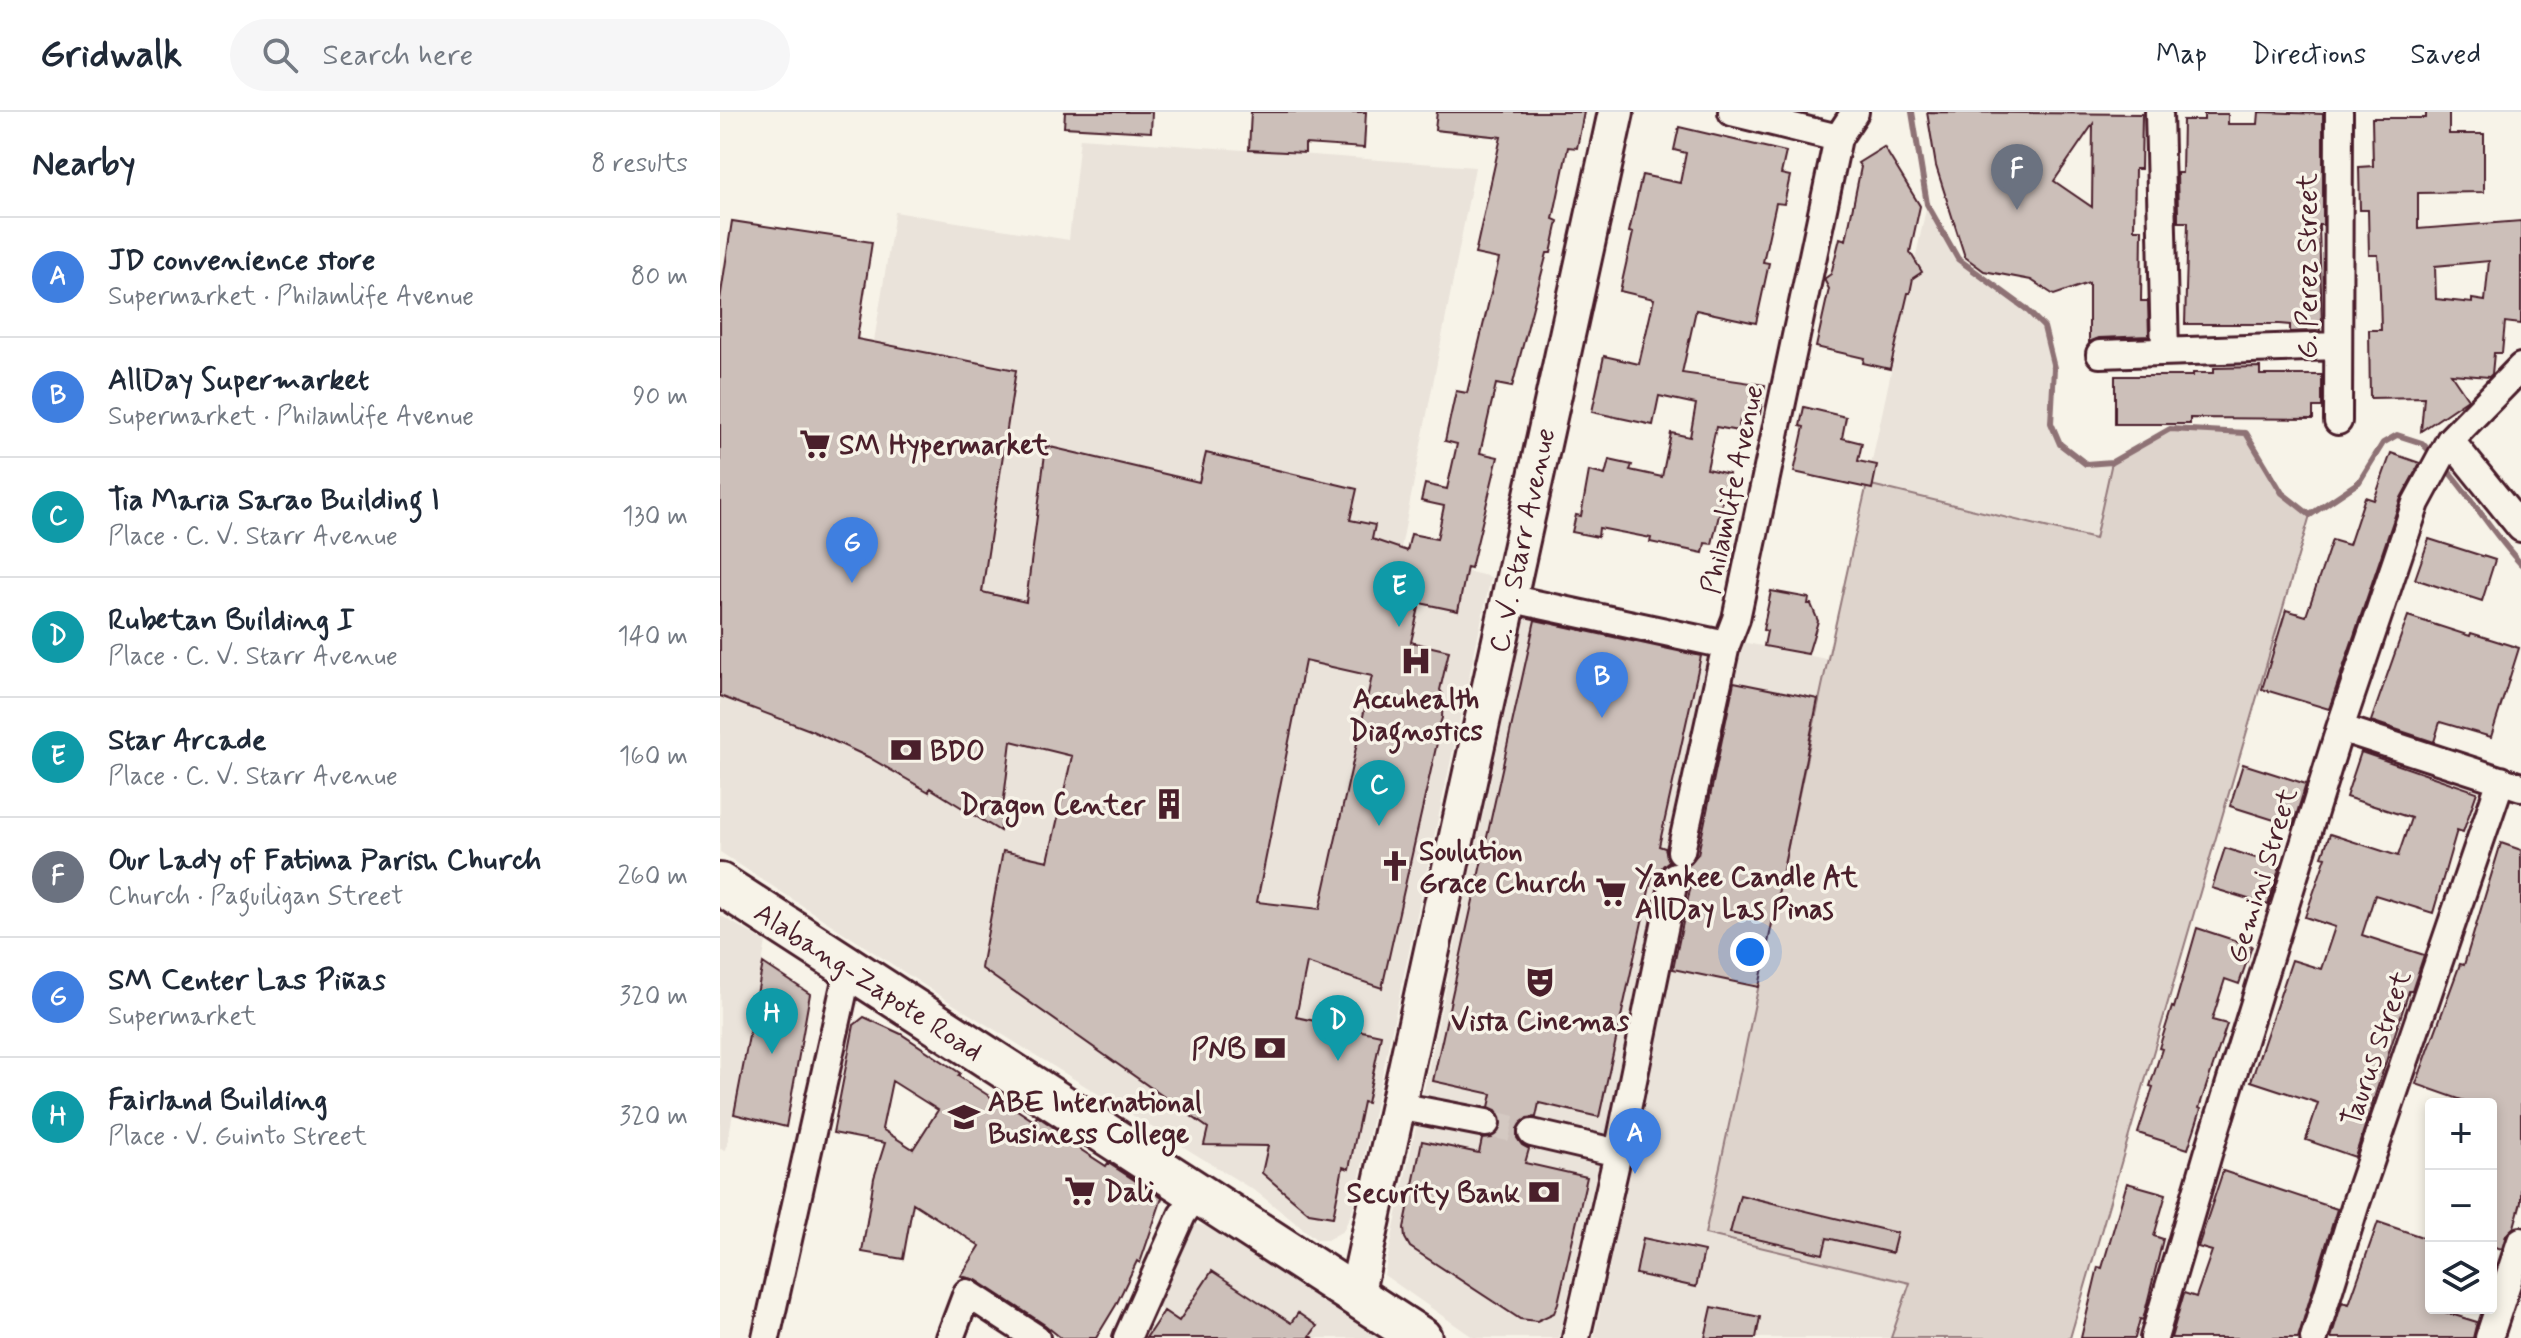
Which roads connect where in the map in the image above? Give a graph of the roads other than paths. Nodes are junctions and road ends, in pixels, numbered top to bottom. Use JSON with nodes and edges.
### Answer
{"nodes":[{"id":1,"x":1616,"y":112,"type":"edge"},
{"id":2,"x":1732,"y":112,"type":"edge"},
{"id":3,"x":1855,"y":112,"type":"edge"},
{"id":4,"x":2159,"y":112,"type":"edge"},
{"id":5,"x":2339,"y":112,"type":"edge"},
{"id":6,"x":1838,"y":138,"type":"junction"},
{"id":7,"x":2338,"y":346,"type":"junction"},
{"id":8,"x":2165,"y":352,"type":"junction"},
{"id":9,"x":2100,"y":354,"type":"dead end"},
{"id":10,"x":2521,"y":367,"type":"edge"},
{"id":11,"x":2338,"y":421,"type":"dead end"},
{"id":12,"x":2441,"y":456,"type":"junction"},
{"id":13,"x":2521,"y":528,"type":"edge"},
{"id":14,"x":1508,"y":598,"type":"junction"},
{"id":15,"x":1726,"y":645,"type":"junction"},
{"id":16,"x":2340,"y":728,"type":"junction"},
{"id":17,"x":2511,"y":783,"type":"edge"},
{"id":18,"x":720,"y":884,"type":"edge"},
{"id":19,"x":849,"y":967,"type":"junction"},
{"id":20,"x":1398,"y":1106,"type":"junction"},
{"id":21,"x":1486,"y":1123,"type":"tunnel mouth"},
{"id":22,"x":1532,"y":1133,"type":"tunnel mouth"},
{"id":23,"x":1618,"y":1153,"type":"junction"},
{"id":24,"x":1197,"y":1194,"type":"junction"},
{"id":25,"x":2521,"y":1241,"type":"edge"},
{"id":26,"x":1356,"y":1296,"type":"junction"},
{"id":27,"x":766,"y":1338,"type":"edge"},
{"id":28,"x":950,"y":1338,"type":"edge"},
{"id":29,"x":1036,"y":1338,"type":"edge"},
{"id":30,"x":1127,"y":1338,"type":"edge"},
{"id":31,"x":1421,"y":1338,"type":"edge"},
{"id":32,"x":1576,"y":1338,"type":"edge"},
{"id":33,"x":2154,"y":1338,"type":"edge"},
{"id":34,"x":2314,"y":1338,"type":"edge"},
{"id":35,"x":2489,"y":1338,"type":"edge"}],
"edges":[{"from":1,"to":14,"type":"main road","name":"C. V. Starr Avenue"},
{"from":2,"to":6,"type":"street"},
{"from":3,"to":6,"type":"street"},
{"from":4,"to":8,"type":"street"},
{"from":5,"to":7,"type":"street","name":"G. Perez Street"},
{"from":6,"to":15,"type":"street","name":"Philamlife Avenue"},
{"from":7,"to":8,"type":"street"},
{"from":7,"to":11,"type":"street","name":"G. Perez Street"},
{"from":8,"to":9,"type":"street"},
{"from":10,"to":12,"type":"street","name":"Gemini Street"},
{"from":12,"to":13,"type":"street"},
{"from":12,"to":16,"type":"street","name":"Gemini Street"},
{"from":14,"to":15,"type":"street"},
{"from":14,"to":20,"type":"main road","name":"C. V. Starr Avenue"},
{"from":15,"to":23,"type":"street","name":"Philamlife Avenue"},
{"from":16,"to":17,"type":"street"},
{"from":16,"to":33,"type":"street","name":"Gemini Street"},
{"from":17,"to":34,"type":"street","name":"Taurus Street"},
{"from":18,"to":19,"type":"highway","name":"Alabang-Zapote Road"},
{"from":19,"to":24,"type":"highway","name":"Alabang-Zapote Road"},
{"from":19,"to":27,"type":"street"},
{"from":20,"to":21,"type":"street"},
{"from":20,"to":26,"type":"main road","name":"C. V. Starr Avenue"},
{"from":22,"to":23,"type":"street"},
{"from":23,"to":32,"type":"street","name":"Philamlife Avenue"},
{"from":24,"to":26,"type":"highway","name":"Alabang-Zapote Road"},
{"from":24,"to":30,"type":"street"},
{"from":25,"to":35,"type":"street"},
{"from":26,"to":31,"type":"highway","name":"Alabang-Zapote Road"},
{"from":28,"to":29,"type":"street"}]}
